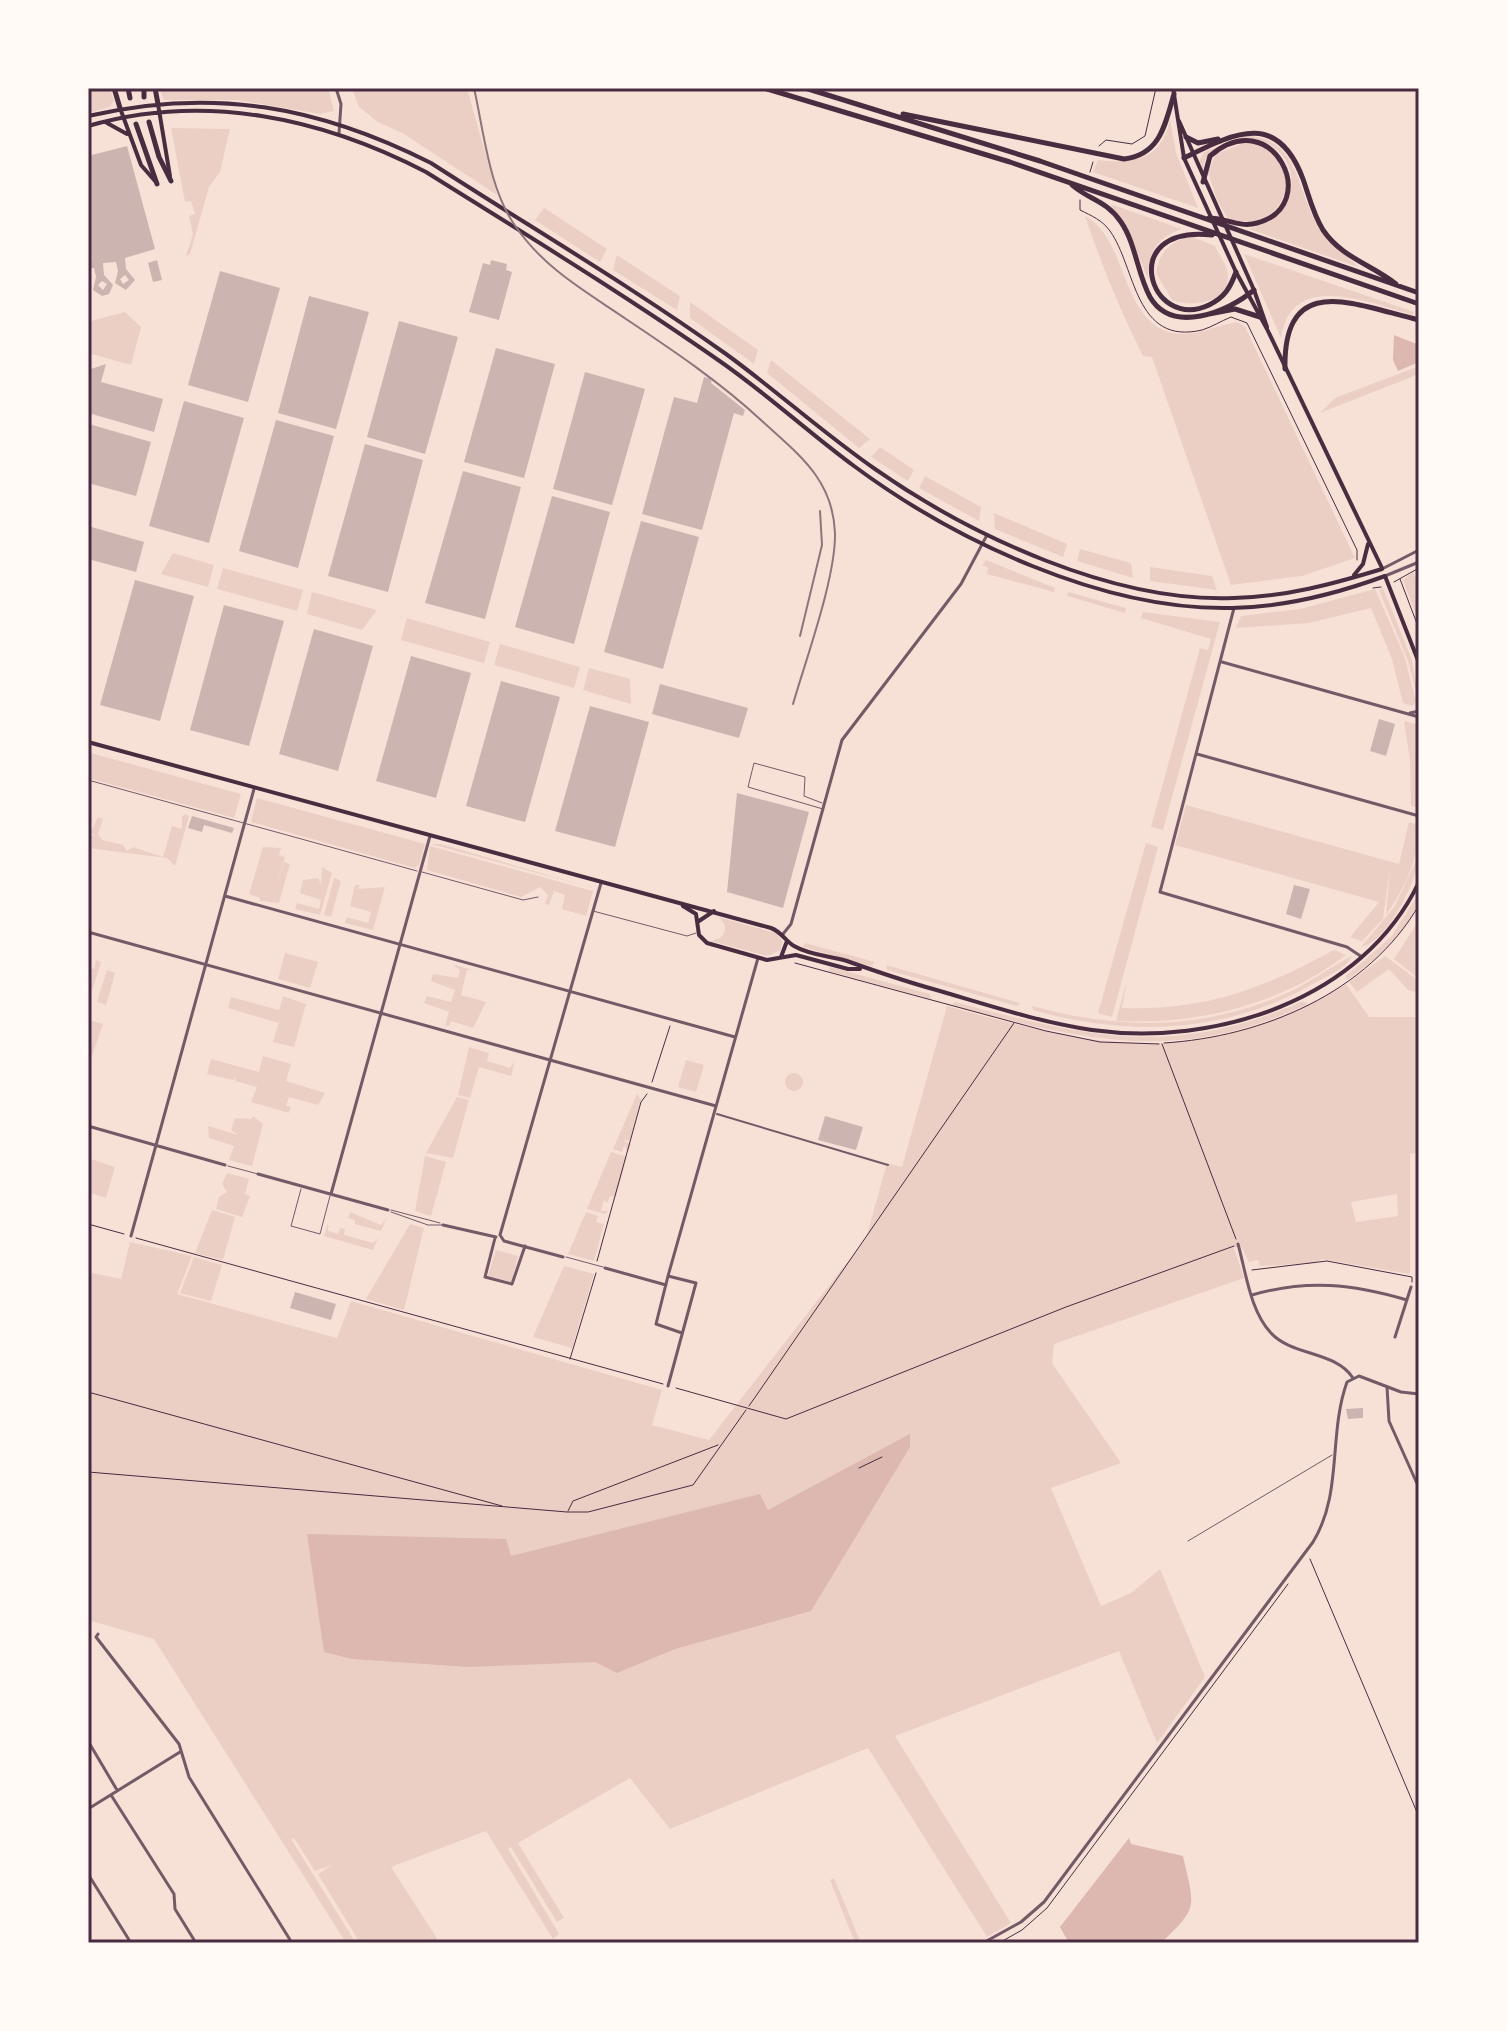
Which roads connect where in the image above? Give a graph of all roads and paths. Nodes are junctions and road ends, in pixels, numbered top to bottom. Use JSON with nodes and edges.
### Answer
{"nodes":[{"id":1,"x":114,"y":88,"type":"edge"},
{"id":2,"x":128,"y":88,"type":"edge"},
{"id":3,"x":144,"y":88,"type":"edge"},
{"id":4,"x":155,"y":88,"type":"edge"},
{"id":5,"x":336,"y":88,"type":"edge"},
{"id":6,"x":764,"y":88,"type":"edge"},
{"id":7,"x":805,"y":88,"type":"edge"},
{"id":8,"x":1156,"y":88,"type":"edge"},
{"id":9,"x":1173,"y":91,"type":"edge"},
{"id":10,"x":144,"y":97,"type":"dead end"},
{"id":11,"x":130,"y":98,"type":"dead end"},
{"id":12,"x":158,"y":104,"type":"junction"},
{"id":13,"x":120,"y":108,"type":"junction"},
{"id":14,"x":159,"y":113,"type":"junction"},
{"id":15,"x":894,"y":114,"type":"junction"},
{"id":16,"x":88,"y":116,"type":"edge"},
{"id":17,"x":123,"y":118,"type":"junction"},
{"id":18,"x":1177,"y":119,"type":"junction"},
{"id":19,"x":103,"y":122,"type":"junction"},
{"id":20,"x":149,"y":122,"type":"dead end"},
{"id":21,"x":340,"y":123,"type":"junction"},
{"id":22,"x":136,"y":124,"type":"dead end"},
{"id":23,"x":88,"y":126,"type":"edge"},
{"id":24,"x":339,"y":133,"type":"junction"},
{"id":25,"x":129,"y":135,"type":"junction"},
{"id":26,"x":1186,"y":137,"type":"junction"},
{"id":27,"x":1219,"y":139,"type":"junction"},
{"id":28,"x":1104,"y":141,"type":"dead end"},
{"id":29,"x":1192,"y":154,"type":"junction"},
{"id":30,"x":1184,"y":158,"type":"junction"},
{"id":31,"x":171,"y":181,"type":"joint"},
{"id":32,"x":1069,"y":182,"type":"junction"},
{"id":33,"x":1203,"y":182,"type":"junction"},
{"id":34,"x":157,"y":184,"type":"joint"},
{"id":35,"x":1079,"y":209,"type":"dead end"},
{"id":36,"x":1204,"y":219,"type":"junction"},
{"id":37,"x":1223,"y":236,"type":"junction"},
{"id":38,"x":1236,"y":272,"type":"junction"},
{"id":39,"x":1400,"y":287,"type":"junction"},
{"id":40,"x":1254,"y":290,"type":"junction"},
{"id":41,"x":1419,"y":293,"type":"edge"},
{"id":42,"x":1247,"y":296,"type":"junction"},
{"id":43,"x":1419,"y":304,"type":"edge"},
{"id":44,"x":1208,"y":314,"type":"junction"},
{"id":45,"x":1260,"y":317,"type":"junction"},
{"id":46,"x":1419,"y":320,"type":"edge"},
{"id":47,"x":1267,"y":329,"type":"junction"},
{"id":48,"x":1285,"y":369,"type":"junction"},
{"id":49,"x":987,"y":535,"type":"junction"},
{"id":50,"x":1369,"y":542,"type":"junction"},
{"id":51,"x":984,"y":544,"type":"junction"},
{"id":52,"x":1419,"y":550,"type":"edge"},
{"id":53,"x":1357,"y":560,"type":"dead end"},
{"id":54,"x":1419,"y":562,"type":"edge"},
{"id":55,"x":1419,"y":568,"type":"edge"},
{"id":56,"x":1382,"y":569,"type":"junction"},
{"id":57,"x":1385,"y":576,"type":"junction"},
{"id":58,"x":1352,"y":578,"type":"junction"},
{"id":59,"x":1373,"y":588,"type":"dead end"},
{"id":60,"x":1377,"y":588,"type":"dead end"},
{"id":61,"x":1234,"y":608,"type":"junction"},
{"id":62,"x":1419,"y":629,"type":"edge"},
{"id":63,"x":1222,"y":662,"type":"junction"},
{"id":64,"x":1419,"y":663,"type":"edge"},
{"id":65,"x":1419,"y":711,"type":"edge"},
{"id":66,"x":1410,"y":713,"type":"junction"},
{"id":67,"x":1419,"y":717,"type":"edge"},
{"id":68,"x":88,"y":742,"type":"edge"},
{"id":69,"x":1197,"y":754,"type":"junction"},
{"id":70,"x":88,"y":780,"type":"edge"},
{"id":71,"x":254,"y":787,"type":"junction"},
{"id":72,"x":824,"y":806,"type":"junction"},
{"id":73,"x":1419,"y":816,"type":"edge"},
{"id":74,"x":245,"y":824,"type":"junction"},
{"id":75,"x":430,"y":836,"type":"junction"},
{"id":76,"x":420,"y":872,"type":"junction"},
{"id":77,"x":1419,"y":882,"type":"edge"},
{"id":78,"x":601,"y":883,"type":"junction"},
{"id":79,"x":225,"y":896,"type":"junction"},
{"id":80,"x":538,"y":897,"type":"dead end"},
{"id":81,"x":681,"y":905,"type":"junction"},
{"id":82,"x":592,"y":911,"type":"junction"},
{"id":83,"x":714,"y":911,"type":"junction"},
{"id":84,"x":699,"y":921,"type":"junction"},
{"id":85,"x":698,"y":931,"type":"junction"},
{"id":86,"x":88,"y":932,"type":"edge"},
{"id":87,"x":783,"y":934,"type":"junction"},
{"id":88,"x":787,"y":941,"type":"junction"},
{"id":89,"x":400,"y":945,"type":"junction"},
{"id":90,"x":781,"y":957,"type":"junction"},
{"id":91,"x":1363,"y":957,"type":"junction"},
{"id":92,"x":758,"y":958,"type":"junction"},
{"id":93,"x":795,"y":963,"type":"dead end"},
{"id":94,"x":206,"y":966,"type":"junction"},
{"id":95,"x":861,"y":969,"type":"junction"},
{"id":96,"x":569,"y":992,"type":"junction"},
{"id":97,"x":381,"y":1013,"type":"junction"},
{"id":98,"x":672,"y":1020,"type":"junction"},
{"id":99,"x":1014,"y":1023,"type":"junction"},
{"id":100,"x":735,"y":1037,"type":"junction"},
{"id":101,"x":550,"y":1060,"type":"junction"},
{"id":102,"x":650,"y":1089,"type":"junction"},
{"id":103,"x":716,"y":1106,"type":"junction"},
{"id":104,"x":717,"y":1114,"type":"dead end"},
{"id":105,"x":88,"y":1126,"type":"edge"},
{"id":106,"x":156,"y":1145,"type":"junction"},
{"id":107,"x":225,"y":1165,"type":"joint"},
{"id":108,"x":888,"y":1165,"type":"dead end"},
{"id":109,"x":258,"y":1174,"type":"joint"},
{"id":110,"x":302,"y":1186,"type":"junction"},
{"id":111,"x":331,"y":1194,"type":"junction"},
{"id":112,"x":388,"y":1210,"type":"junction"},
{"id":113,"x":88,"y":1224,"type":"edge"},
{"id":114,"x":443,"y":1225,"type":"junction"},
{"id":115,"x":120,"y":1233,"type":"dead end"},
{"id":116,"x":131,"y":1236,"type":"dead end"},
{"id":117,"x":497,"y":1236,"type":"junction"},
{"id":118,"x":138,"y":1239,"type":"dead end"},
{"id":119,"x":1238,"y":1244,"type":"junction"},
{"id":120,"x":525,"y":1246,"type":"junction"},
{"id":121,"x":563,"y":1257,"type":"joint"},
{"id":122,"x":599,"y":1263,"type":"dead end"},
{"id":123,"x":605,"y":1268,"type":"joint"},
{"id":124,"x":1246,"y":1271,"type":"junction"},
{"id":125,"x":596,"y":1273,"type":"dead end"},
{"id":126,"x":668,"y":1276,"type":"junction"},
{"id":127,"x":666,"y":1285,"type":"junction"},
{"id":128,"x":1411,"y":1287,"type":"joint"},
{"id":129,"x":1252,"y":1295,"type":"junction"},
{"id":130,"x":1407,"y":1300,"type":"junction"},
{"id":131,"x":682,"y":1333,"type":"junction"},
{"id":132,"x":1395,"y":1337,"type":"dead end"},
{"id":133,"x":570,"y":1359,"type":"junction"},
{"id":134,"x":1353,"y":1378,"type":"junction"},
{"id":135,"x":668,"y":1386,"type":"junction"},
{"id":136,"x":1387,"y":1387,"type":"junction"},
{"id":137,"x":88,"y":1392,"type":"edge"},
{"id":138,"x":1419,"y":1394,"type":"edge"},
{"id":139,"x":748,"y":1408,"type":"junction"},
{"id":140,"x":721,"y":1444,"type":"junction"},
{"id":141,"x":1332,"y":1455,"type":"junction"},
{"id":142,"x":882,"y":1457,"type":"dead end"},
{"id":143,"x":859,"y":1468,"type":"dead end"},
{"id":144,"x":88,"y":1472,"type":"edge"},
{"id":145,"x":1419,"y":1488,"type":"edge"},
{"id":146,"x":507,"y":1507,"type":"junction"},
{"id":147,"x":567,"y":1512,"type":"junction"},
{"id":148,"x":1188,"y":1541,"type":"dead end"},
{"id":149,"x":1307,"y":1555,"type":"junction"},
{"id":150,"x":1291,"y":1581,"type":"dead end"},
{"id":151,"x":98,"y":1634,"type":"dead end"},
{"id":152,"x":88,"y":1741,"type":"edge"},
{"id":153,"x":180,"y":1752,"type":"junction"},
{"id":154,"x":117,"y":1790,"type":"junction"},
{"id":155,"x":111,"y":1795,"type":"junction"},
{"id":156,"x":88,"y":1809,"type":"edge"},
{"id":157,"x":1419,"y":1817,"type":"edge"},
{"id":158,"x":88,"y":1874,"type":"edge"},
{"id":159,"x":131,"y":1943,"type":"edge"},
{"id":160,"x":196,"y":1943,"type":"edge"},
{"id":161,"x":292,"y":1943,"type":"edge"},
{"id":162,"x":983,"y":1943,"type":"edge"},
{"id":163,"x":999,"y":1943,"type":"edge"}],
"edges":[{"from":1,"to":13,"type":"highway"},
{"from":2,"to":11,"type":"highway"},
{"from":3,"to":10,"type":"highway"},
{"from":4,"to":12,"type":"highway"},
{"from":5,"to":21,"type":"street"},
{"from":6,"to":32,"type":"highway"},
{"from":7,"to":15,"type":"highway"},
{"from":8,"to":28,"type":"path"},
{"from":9,"to":15,"type":"highway"},
{"from":9,"to":18,"type":"main road"},
{"from":12,"to":13,"type":"main road"},
{"from":12,"to":14,"type":"main road"},
{"from":12,"to":21,"type":"main road"},
{"from":13,"to":16,"type":"main road"},
{"from":13,"to":17,"type":"main road"},
{"from":14,"to":17,"type":"main road"},
{"from":14,"to":24,"type":"main road"},
{"from":14,"to":31,"type":"main road"},
{"from":15,"to":36,"type":"highway"},
{"from":17,"to":19,"type":"main road"},
{"from":17,"to":25,"type":"main road"},
{"from":18,"to":26,"type":"main road"},
{"from":18,"to":30,"type":"main road"},
{"from":19,"to":23,"type":"main road"},
{"from":19,"to":25,"type":"main road"},
{"from":20,"to":31,"type":"highway"},
{"from":21,"to":24,"type":"street"},
{"from":21,"to":49,"type":"main road"},
{"from":22,"to":34,"type":"highway"},
{"from":24,"to":51,"type":"main road"},
{"from":25,"to":34,"type":"main road"},
{"from":26,"to":27,"type":"highway"},
{"from":26,"to":29,"type":"main road"},
{"from":27,"to":29,"type":"highway"},
{"from":27,"to":39,"type":"highway"},
{"from":29,"to":30,"type":"highway"},
{"from":29,"to":33,"type":"main road"},
{"from":30,"to":38,"type":"main road"},
{"from":32,"to":37,"type":"highway"},
{"from":32,"to":44,"type":"highway"},
{"from":33,"to":36,"type":"highway"},
{"from":33,"to":40,"type":"main road"},
{"from":35,"to":53,"type":"path"},
{"from":36,"to":39,"type":"highway"},
{"from":37,"to":38,"type":"highway"},
{"from":37,"to":43,"type":"highway"},
{"from":38,"to":42,"type":"main road"},
{"from":39,"to":41,"type":"highway"},
{"from":40,"to":42,"type":"highway"},
{"from":40,"to":47,"type":"main road"},
{"from":42,"to":44,"type":"highway"},
{"from":42,"to":45,"type":"main road"},
{"from":44,"to":45,"type":"highway"},
{"from":45,"to":47,"type":"main road"},
{"from":46,"to":48,"type":"highway"},
{"from":47,"to":48,"type":"main road"},
{"from":48,"to":50,"type":"main road"},
{"from":49,"to":51,"type":"street"},
{"from":49,"to":58,"type":"main road"},
{"from":50,"to":56,"type":"main road"},
{"from":50,"to":58,"type":"main road"},
{"from":51,"to":61,"type":"main road"},
{"from":51,"to":72,"type":"street"},
{"from":52,"to":56,"type":"street"},
{"from":54,"to":57,"type":"street"},
{"from":55,"to":62,"type":"path"},
{"from":56,"to":57,"type":"main road"},
{"from":56,"to":58,"type":"main road"},
{"from":57,"to":61,"type":"main road"},
{"from":57,"to":64,"type":"main road"},
{"from":59,"to":60,"type":"path"},
{"from":61,"to":63,"type":"street"},
{"from":63,"to":66,"type":"street"},
{"from":63,"to":69,"type":"street"},
{"from":65,"to":66,"type":"street"},
{"from":66,"to":67,"type":"street"},
{"from":68,"to":71,"type":"main road"},
{"from":69,"to":73,"type":"street"},
{"from":69,"to":91,"type":"street"},
{"from":70,"to":74,"type":"lane"},
{"from":71,"to":74,"type":"street"},
{"from":71,"to":75,"type":"main road"},
{"from":72,"to":72,"type":"lane"},
{"from":72,"to":87,"type":"street"},
{"from":74,"to":76,"type":"lane"},
{"from":74,"to":79,"type":"street"},
{"from":75,"to":76,"type":"street"},
{"from":75,"to":78,"type":"main road"},
{"from":76,"to":80,"type":"lane"},
{"from":76,"to":89,"type":"street"},
{"from":77,"to":91,"type":"main road"},
{"from":78,"to":81,"type":"main road"},
{"from":78,"to":82,"type":"street"},
{"from":79,"to":89,"type":"street"},
{"from":79,"to":94,"type":"street"},
{"from":81,"to":83,"type":"main road"},
{"from":81,"to":84,"type":"main road"},
{"from":82,"to":85,"type":"lane"},
{"from":82,"to":96,"type":"street"},
{"from":83,"to":84,"type":"main road"},
{"from":83,"to":87,"type":"main road"},
{"from":84,"to":85,"type":"main road"},
{"from":85,"to":92,"type":"main road"},
{"from":86,"to":94,"type":"street"},
{"from":87,"to":88,"type":"main road"},
{"from":88,"to":90,"type":"main road"},
{"from":88,"to":95,"type":"main road"},
{"from":89,"to":96,"type":"street"},
{"from":89,"to":97,"type":"street"},
{"from":90,"to":92,"type":"main road"},
{"from":90,"to":95,"type":"main road"},
{"from":91,"to":95,"type":"main road"},
{"from":92,"to":100,"type":"street"},
{"from":93,"to":99,"type":"path"},
{"from":94,"to":97,"type":"street"},
{"from":94,"to":106,"type":"street"},
{"from":96,"to":98,"type":"street"},
{"from":96,"to":101,"type":"street"},
{"from":97,"to":101,"type":"street"},
{"from":97,"to":111,"type":"street"},
{"from":98,"to":100,"type":"street"},
{"from":98,"to":102,"type":"path"},
{"from":99,"to":119,"type":"path"},
{"from":99,"to":139,"type":"path"},
{"from":100,"to":103,"type":"street"},
{"from":101,"to":102,"type":"street"},
{"from":101,"to":117,"type":"street"},
{"from":102,"to":103,"type":"street"},
{"from":102,"to":122,"type":"path"},
{"from":103,"to":126,"type":"street"},
{"from":104,"to":108,"type":"street"},
{"from":105,"to":106,"type":"street"},
{"from":106,"to":107,"type":"street"},
{"from":106,"to":116,"type":"street"},
{"from":107,"to":109,"type":"lane"},
{"from":109,"to":110,"type":"street"},
{"from":110,"to":111,"type":"street"},
{"from":110,"to":111,"type":"lane"},
{"from":111,"to":112,"type":"street"},
{"from":112,"to":114,"type":"lane"},
{"from":112,"to":114,"type":"lane"},
{"from":113,"to":115,"type":"path"},
{"from":114,"to":117,"type":"street"},
{"from":117,"to":120,"type":"street"},
{"from":117,"to":120,"type":"street"},
{"from":118,"to":133,"type":"path"},
{"from":119,"to":124,"type":"street"},
{"from":119,"to":139,"type":"path"},
{"from":120,"to":121,"type":"street"},
{"from":121,"to":123,"type":"lane"},
{"from":123,"to":127,"type":"street"},
{"from":124,"to":128,"type":"path"},
{"from":124,"to":129,"type":"street"},
{"from":125,"to":133,"type":"path"},
{"from":126,"to":127,"type":"street"},
{"from":126,"to":131,"type":"street"},
{"from":127,"to":131,"type":"street"},
{"from":128,"to":130,"type":"street"},
{"from":129,"to":130,"type":"street"},
{"from":129,"to":134,"type":"street"},
{"from":130,"to":132,"type":"street"},
{"from":131,"to":135,"type":"street"},
{"from":133,"to":135,"type":"path"},
{"from":134,"to":136,"type":"street"},
{"from":134,"to":141,"type":"street"},
{"from":135,"to":139,"type":"path"},
{"from":136,"to":138,"type":"street"},
{"from":136,"to":145,"type":"street"},
{"from":137,"to":146,"type":"path"},
{"from":139,"to":140,"type":"path"},
{"from":140,"to":147,"type":"path"},
{"from":140,"to":147,"type":"path"},
{"from":141,"to":148,"type":"lane"},
{"from":141,"to":149,"type":"street"},
{"from":142,"to":143,"type":"path"},
{"from":144,"to":146,"type":"path"},
{"from":146,"to":147,"type":"path"},
{"from":149,"to":157,"type":"path"},
{"from":149,"to":162,"type":"street"},
{"from":150,"to":163,"type":"path"},
{"from":151,"to":153,"type":"street"},
{"from":152,"to":154,"type":"street"},
{"from":153,"to":154,"type":"street"},
{"from":153,"to":161,"type":"street"},
{"from":154,"to":155,"type":"street"},
{"from":155,"to":156,"type":"street"},
{"from":155,"to":160,"type":"street"},
{"from":158,"to":159,"type":"street"}]}
